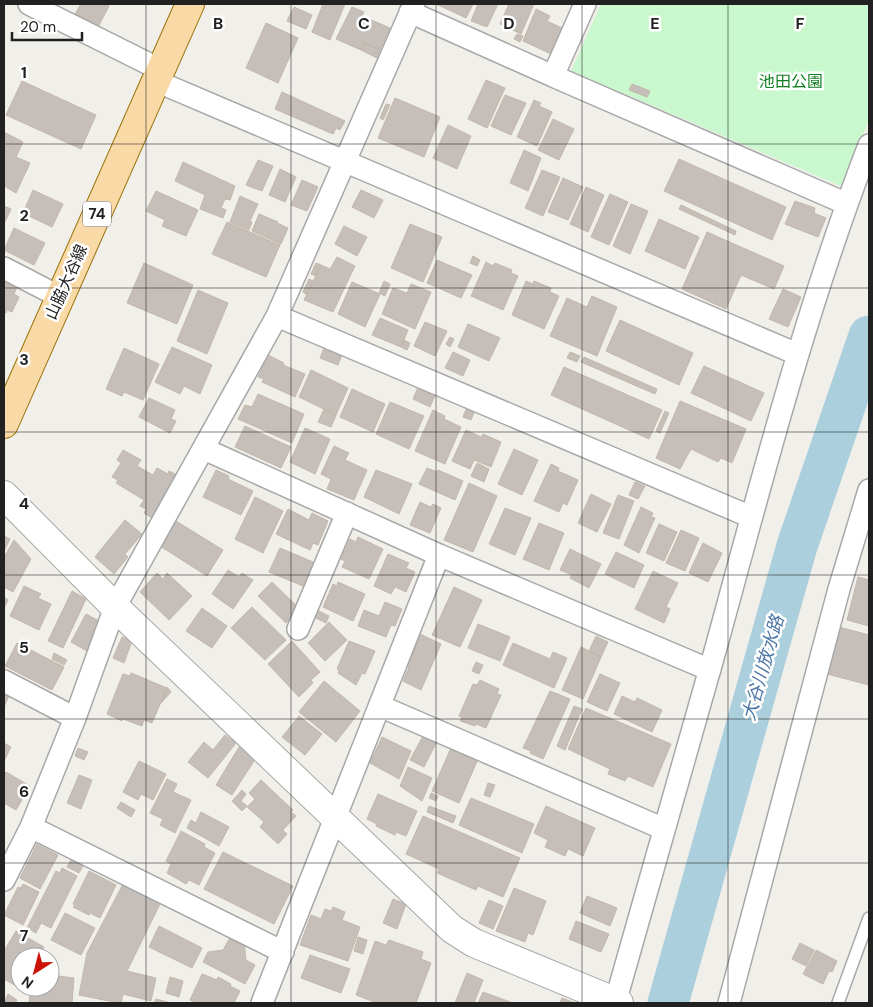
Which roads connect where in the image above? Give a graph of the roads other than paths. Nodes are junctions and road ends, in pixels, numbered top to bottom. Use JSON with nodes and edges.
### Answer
{"nodes":[{"id":1,"x":29,"y":4,"type":"edge"},
{"id":2,"x":190,"y":4,"type":"edge"},
{"id":3,"x":585,"y":4,"type":"edge"},
{"id":4,"x":412,"y":8,"type":"edge"},
{"id":5,"x":158,"y":75,"type":"junction"},
{"id":6,"x":553,"y":76,"type":"junction"},
{"id":7,"x":869,"y":146,"type":"edge"},
{"id":8,"x":343,"y":162,"type":"junction"},
{"id":9,"x":846,"y":204,"type":"junction"},
{"id":10,"x":4,"y":268,"type":"edge"},
{"id":11,"x":60,"y":297,"type":"junction"},
{"id":12,"x":276,"y":316,"type":"junction"},
{"id":13,"x":797,"y":354,"type":"junction"},
{"id":14,"x":4,"y":424,"type":"edge"},
{"id":15,"x":204,"y":449,"type":"junction"},
{"id":16,"x":869,"y":490,"type":"edge"},
{"id":17,"x":4,"y":495,"type":"edge"},
{"id":18,"x":347,"y":513,"type":"junction"},
{"id":19,"x":751,"y":517,"type":"junction"},
{"id":20,"x":438,"y":555,"type":"junction"},
{"id":21,"x":115,"y":607,"type":"junction"},
{"id":22,"x":298,"y":629,"type":"dead end"},
{"id":23,"x":710,"y":670,"type":"junction"},
{"id":24,"x":4,"y":682,"type":"edge"},
{"id":25,"x":380,"y":706,"type":"junction"},
{"id":26,"x":75,"y":718,"type":"junction"},
{"id":27,"x":336,"y":818,"type":"junction"},
{"id":28,"x":31,"y":827,"type":"junction"},
{"id":29,"x":664,"y":829,"type":"junction"},
{"id":30,"x":4,"y":880,"type":"edge"},
{"id":31,"x":869,"y":918,"type":"edge"},
{"id":32,"x":283,"y":952,"type":"junction"},
{"id":33,"x":262,"y":1003,"type":"edge"},
{"id":34,"x":616,"y":1003,"type":"edge"},
{"id":35,"x":729,"y":1003,"type":"edge"},
{"id":36,"x":838,"y":1003,"type":"edge"}],
"edges":[{"from":1,"to":5,"type":"street"},
{"from":2,"to":5,"type":"main road","name":"山脇大谷線","number":"74"},
{"from":3,"to":6,"type":"street"},
{"from":4,"to":6,"type":"street"},
{"from":4,"to":8,"type":"street"},
{"from":5,"to":8,"type":"street"},
{"from":5,"to":11,"type":"main road","name":"山脇大谷線","number":"74"},
{"from":6,"to":9,"type":"street"},
{"from":7,"to":9,"type":"street"},
{"from":8,"to":12,"type":"street"},
{"from":8,"to":13,"type":"street"},
{"from":9,"to":13,"type":"street"},
{"from":10,"to":11,"type":"street"},
{"from":11,"to":14,"type":"main road","name":"山脇大谷線","number":"74"},
{"from":12,"to":15,"type":"street"},
{"from":12,"to":19,"type":"street"},
{"from":13,"to":19,"type":"street"},
{"from":15,"to":18,"type":"street"},
{"from":15,"to":21,"type":"street"},
{"from":16,"to":35,"type":"street"},
{"from":17,"to":21,"type":"street"},
{"from":18,"to":20,"type":"street"},
{"from":18,"to":22,"type":"street"},
{"from":19,"to":23,"type":"street"},
{"from":20,"to":23,"type":"street"},
{"from":20,"to":25,"type":"street"},
{"from":21,"to":26,"type":"street"},
{"from":21,"to":27,"type":"street"},
{"from":23,"to":29,"type":"street"},
{"from":24,"to":26,"type":"street"},
{"from":25,"to":27,"type":"street"},
{"from":25,"to":29,"type":"street"},
{"from":26,"to":28,"type":"street"},
{"from":27,"to":32,"type":"street"},
{"from":27,"to":34,"type":"street"},
{"from":28,"to":30,"type":"street"},
{"from":28,"to":32,"type":"street"},
{"from":29,"to":34,"type":"street"},
{"from":31,"to":36,"type":"lane"},
{"from":32,"to":33,"type":"street"}]}
